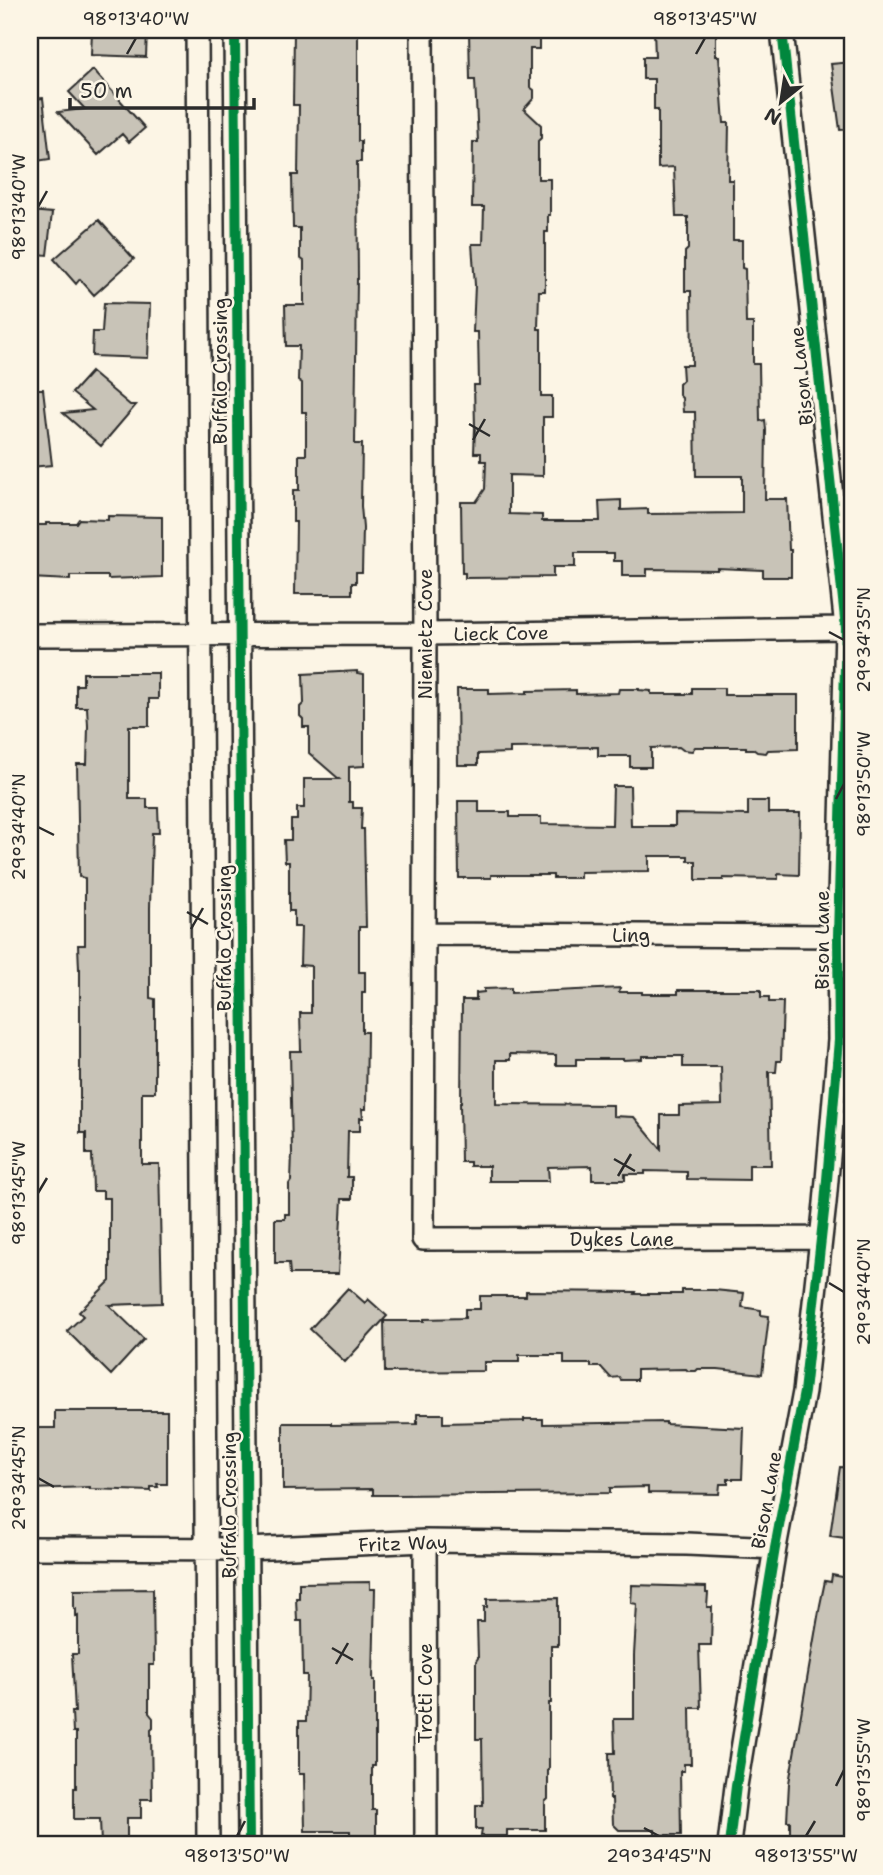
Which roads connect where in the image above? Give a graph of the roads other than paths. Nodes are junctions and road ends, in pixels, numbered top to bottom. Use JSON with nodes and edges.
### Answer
{"nodes":[{"id":1,"x":197,"y":30,"type":"edge"},
{"id":2,"x":235,"y":30,"type":"edge"},
{"id":3,"x":422,"y":30,"type":"edge"},
{"id":4,"x":782,"y":30,"type":"edge"},
{"id":5,"x":846,"y":628,"type":"junction"},
{"id":6,"x":425,"y":634,"type":"junction"},
{"id":7,"x":30,"y":635,"type":"edge"},
{"id":8,"x":201,"y":635,"type":"junction"},
{"id":9,"x":239,"y":635,"type":"junction"},
{"id":10,"x":424,"y":934,"type":"junction"},
{"id":11,"x":838,"y":936,"type":"junction"},
{"id":12,"x":821,"y":1238,"type":"junction"},
{"id":13,"x":424,"y":1239,"type":"joint"},
{"id":14,"x":425,"y":1541,"type":"junction"},
{"id":15,"x":30,"y":1548,"type":"edge"},
{"id":16,"x":775,"y":1548,"type":"junction"},
{"id":17,"x":247,"y":1549,"type":"junction"},
{"id":18,"x":206,"y":1550,"type":"junction"},
{"id":19,"x":208,"y":1845,"type":"edge"},
{"id":20,"x":249,"y":1845,"type":"edge"},
{"id":21,"x":426,"y":1845,"type":"edge"},
{"id":22,"x":729,"y":1845,"type":"edge"}],
"edges":[{"from":1,"to":8,"type":"street","name":"Buffalo Crossing"},
{"from":2,"to":9,"type":"street","name":"Buffalo Crossing"},
{"from":3,"to":6,"type":"street","name":"Niemietz Cove"},
{"from":4,"to":5,"type":"street","name":"Bison Lane"},
{"from":5,"to":6,"type":"street","name":"Lieck Cove"},
{"from":5,"to":11,"type":"street","name":"Bison Lane"},
{"from":6,"to":9,"type":"street","name":"Lieck Cove"},
{"from":6,"to":10,"type":"street","name":"Niemietz Cove"},
{"from":7,"to":8,"type":"street","name":"Lieck Cove"},
{"from":8,"to":9,"type":"street","name":"Lieck Cove"},
{"from":8,"to":18,"type":"street","name":"Buffalo Crossing"},
{"from":9,"to":17,"type":"street","name":"Buffalo Crossing"},
{"from":10,"to":11,"type":"street","name":"Ling"},
{"from":10,"to":13,"type":"street","name":"Niemietz Cove"},
{"from":11,"to":12,"type":"street","name":"Bison Lane"},
{"from":12,"to":13,"type":"street","name":"Dykes Lane"},
{"from":12,"to":16,"type":"street","name":"Bison Lane"},
{"from":14,"to":16,"type":"street","name":"Fritz Way"},
{"from":14,"to":17,"type":"street","name":"Fritz Way"},
{"from":14,"to":21,"type":"street","name":"Trotti Cove"},
{"from":15,"to":18,"type":"street","name":"Fritz Way"},
{"from":16,"to":22,"type":"street","name":"Bison Lane"},
{"from":17,"to":18,"type":"street","name":"Fritz Way"},
{"from":17,"to":20,"type":"street","name":"Buffalo Crossing"},
{"from":18,"to":19,"type":"street","name":"Buffalo Crossing"}]}
